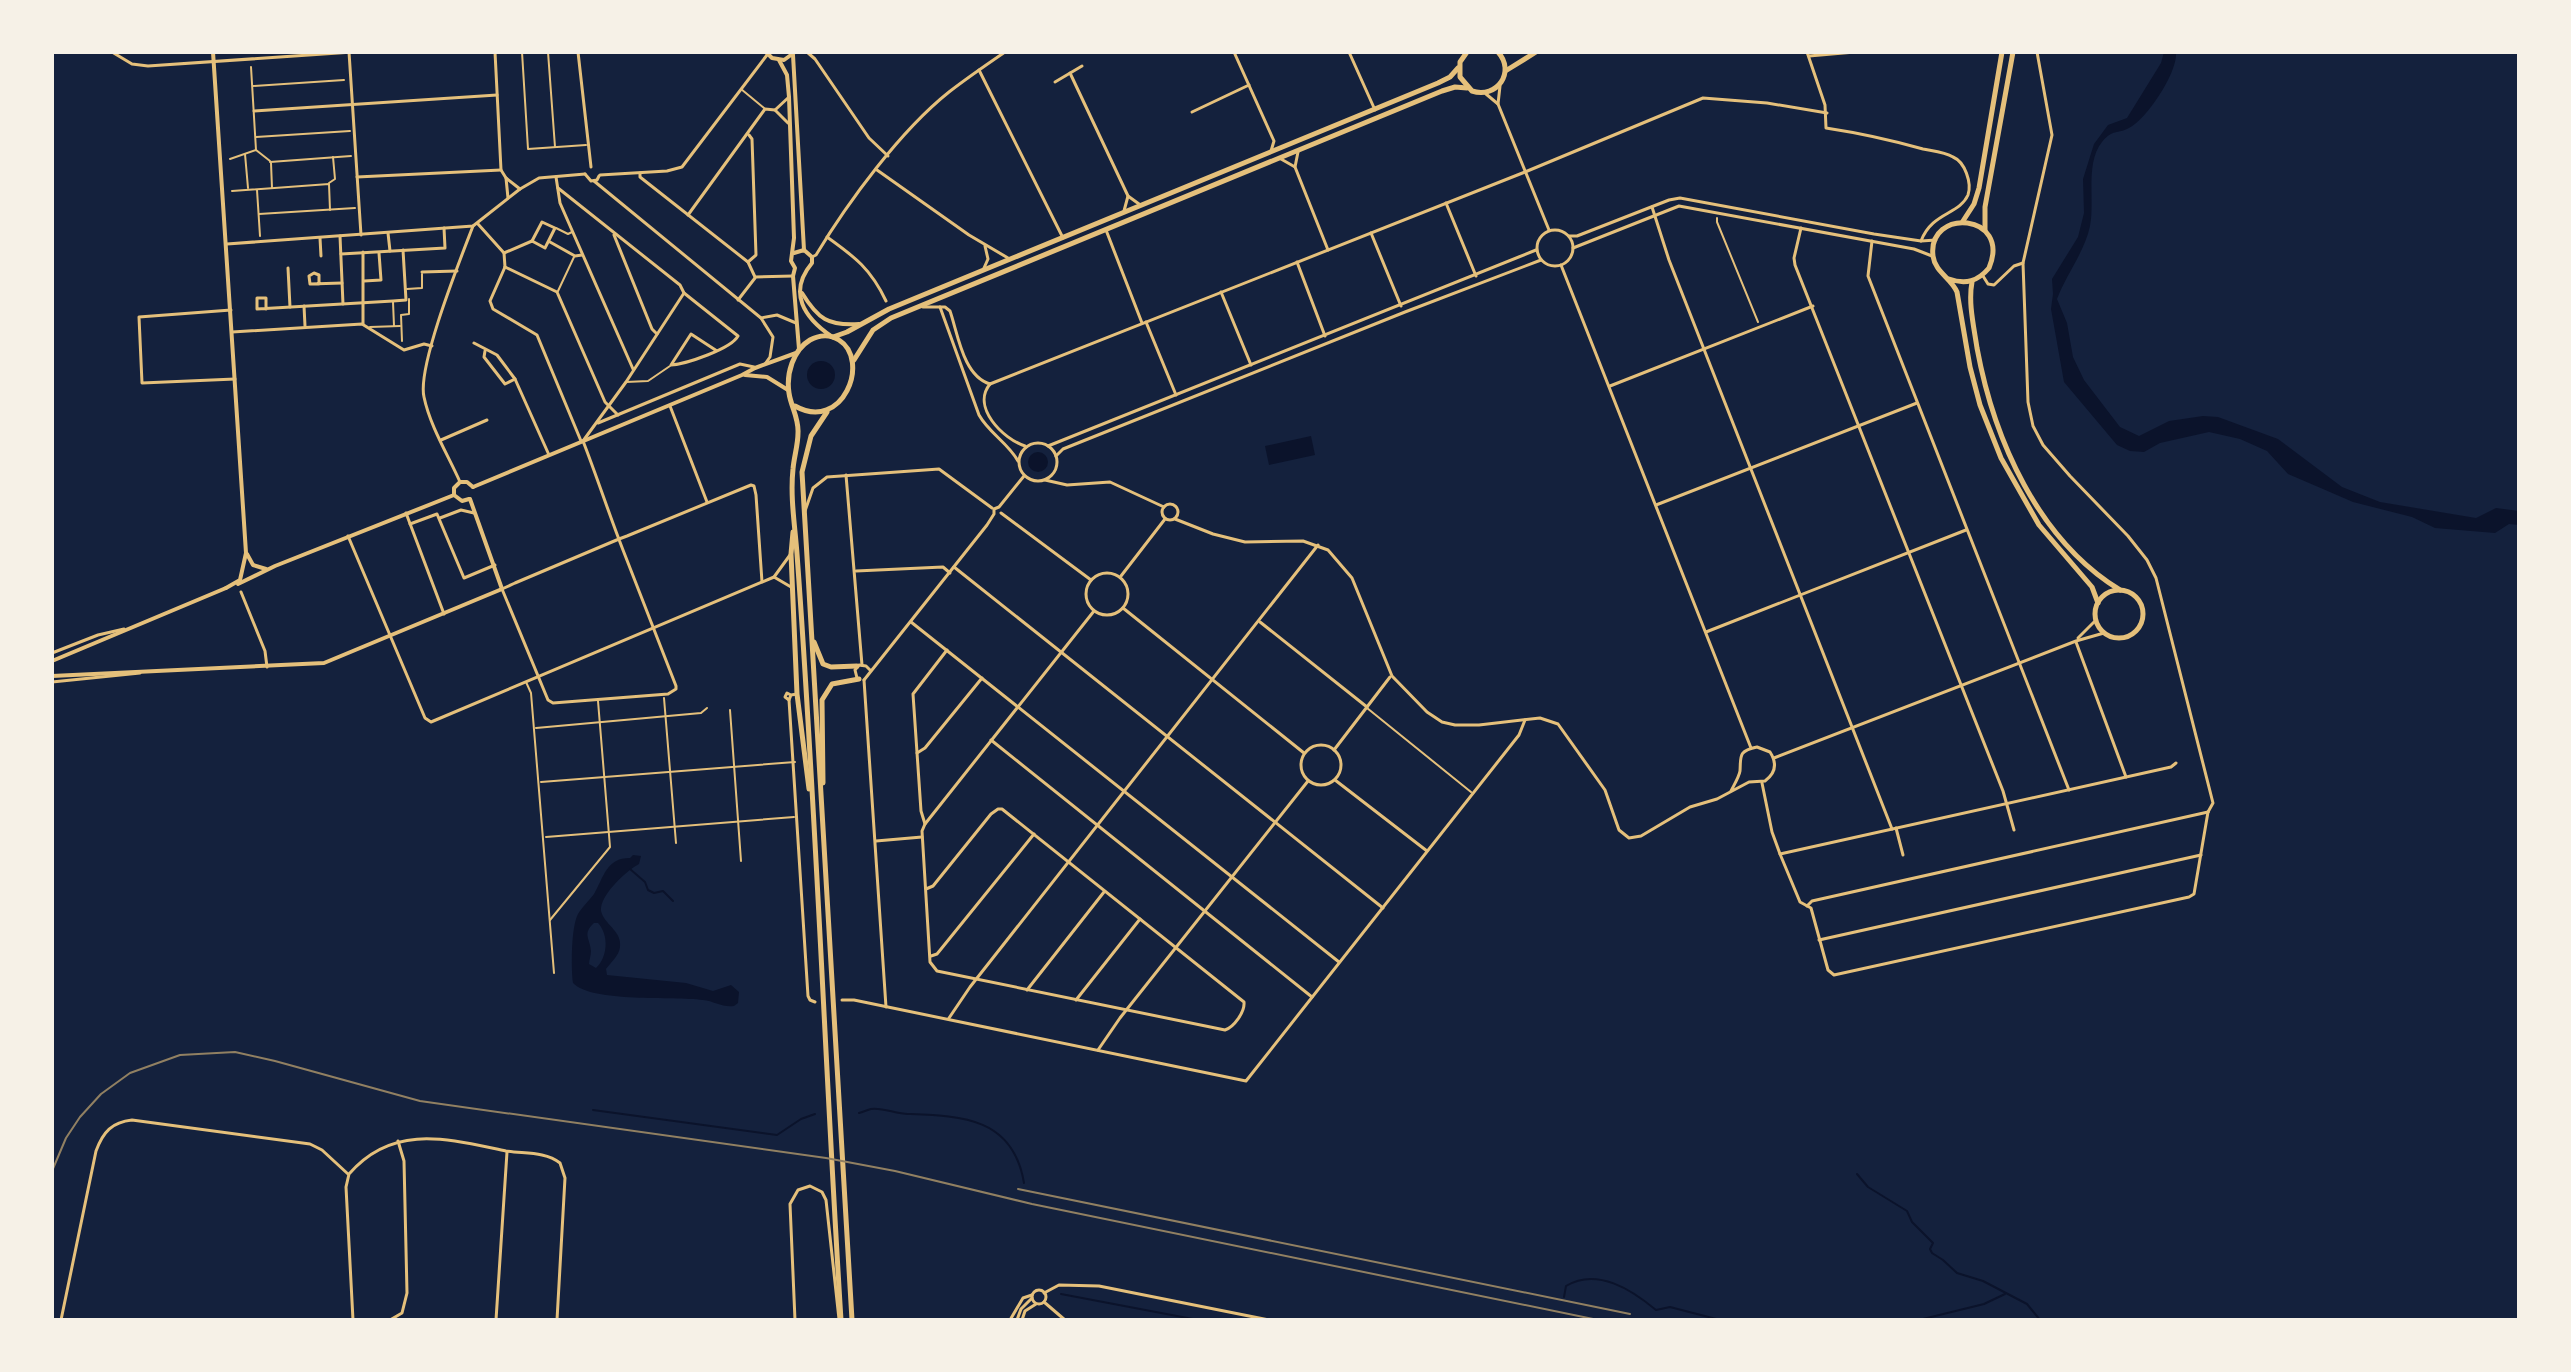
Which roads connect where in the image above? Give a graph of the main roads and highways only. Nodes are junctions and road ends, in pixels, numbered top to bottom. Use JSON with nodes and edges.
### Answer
{"nodes":[{"id":1,"x":1466,"y":52,"type":"edge"},
{"id":2,"x":1498,"y":52,"type":"edge"},
{"id":3,"x":1536,"y":52,"type":"edge"},
{"id":4,"x":2002,"y":52,"type":"edge"},
{"id":5,"x":2013,"y":52,"type":"edge"},
{"id":6,"x":1458,"y":68,"type":"junction"},
{"id":7,"x":1506,"y":70,"type":"junction"},
{"id":8,"x":1467,"y":88,"type":"junction"},
{"id":9,"x":1963,"y":222,"type":"junction"},
{"id":10,"x":1985,"y":231,"type":"junction"},
{"id":11,"x":1949,"y":279,"type":"junction"},
{"id":12,"x":1972,"y":282,"type":"junction"},
{"id":13,"x":832,"y":336,"type":"junction"},
{"id":14,"x":853,"y":361,"type":"junction"},
{"id":15,"x":795,"y":406,"type":"junction"},
{"id":16,"x":827,"y":411,"type":"junction"},
{"id":17,"x":794,"y":515,"type":"junction"},
{"id":18,"x":2120,"y":590,"type":"junction"},
{"id":19,"x":2098,"y":603,"type":"junction"},
{"id":20,"x":811,"y":631,"type":"junction"},
{"id":21,"x":860,"y":666,"type":"road end"},
{"id":22,"x":862,"y":680,"type":"road end"},
{"id":23,"x":813,"y":816,"type":"junction"},
{"id":24,"x":822,"y":816,"type":"junction"},
{"id":25,"x":840,"y":1320,"type":"edge"},
{"id":26,"x":852,"y":1320,"type":"edge"}],
"edges":[{"from":1,"to":6,"type":"main road"},
{"from":2,"to":7,"type":"main road"},
{"from":3,"to":7,"type":"main road"},
{"from":4,"to":9,"type":"main road"},
{"from":5,"to":10,"type":"main road"},
{"from":6,"to":8,"type":"main road"},
{"from":6,"to":13,"type":"main road"},
{"from":7,"to":8,"type":"main road"},
{"from":8,"to":14,"type":"main road"},
{"from":9,"to":10,"type":"main road"},
{"from":9,"to":11,"type":"main road"},
{"from":10,"to":12,"type":"main road"},
{"from":11,"to":12,"type":"main road"},
{"from":11,"to":19,"type":"main road"},
{"from":12,"to":18,"type":"main road"},
{"from":13,"to":14,"type":"main road"},
{"from":13,"to":15,"type":"main road"},
{"from":14,"to":16,"type":"main road"},
{"from":15,"to":16,"type":"main road"},
{"from":15,"to":17,"type":"main road"},
{"from":16,"to":20,"type":"main road"},
{"from":17,"to":23,"type":"main road"},
{"from":17,"to":23,"type":"main road"},
{"from":18,"to":19,"type":"main road"},
{"from":18,"to":19,"type":"main road"},
{"from":20,"to":21,"type":"main road"},
{"from":20,"to":24,"type":"main road"},
{"from":22,"to":24,"type":"main road"},
{"from":23,"to":25,"type":"main road"},
{"from":24,"to":26,"type":"main road"}]}
